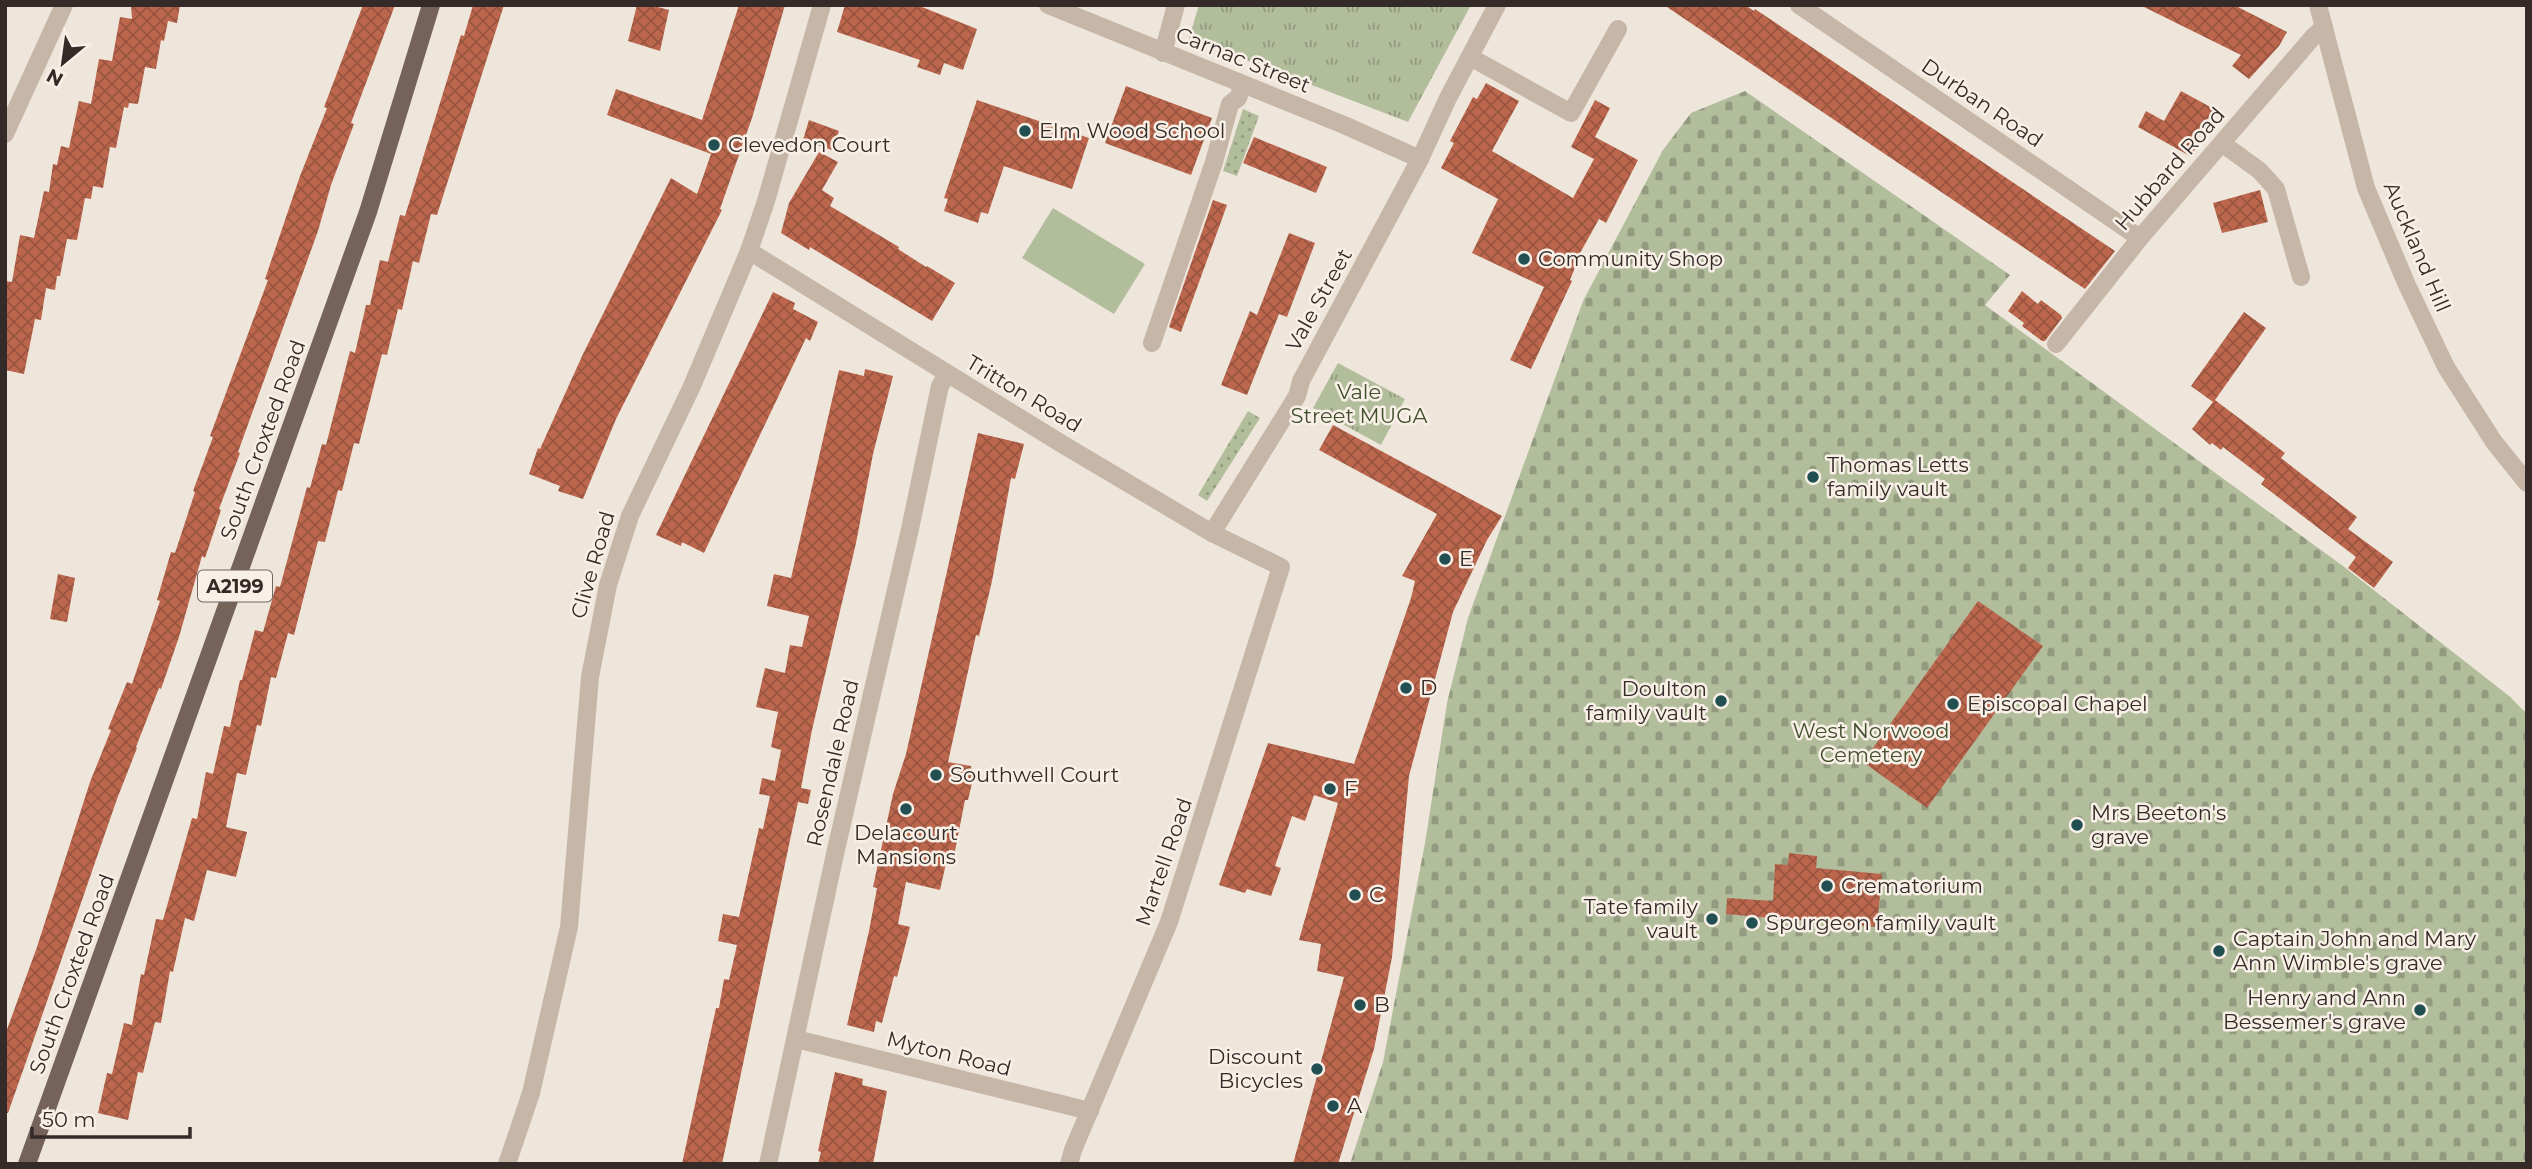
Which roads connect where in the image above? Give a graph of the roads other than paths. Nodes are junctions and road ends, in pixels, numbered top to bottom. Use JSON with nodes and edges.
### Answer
{"nodes":[{"id":1,"x":64,"y":5,"type":"edge"},
{"id":2,"x":431,"y":5,"type":"edge"},
{"id":3,"x":822,"y":5,"type":"edge"},
{"id":4,"x":1048,"y":5,"type":"edge"},
{"id":5,"x":1176,"y":5,"type":"edge"},
{"id":6,"x":1497,"y":5,"type":"edge"},
{"id":7,"x":1799,"y":5,"type":"edge"},
{"id":8,"x":2318,"y":5,"type":"edge"},
{"id":9,"x":2324,"y":27,"type":"junction"},
{"id":10,"x":1618,"y":29,"type":"dead end"},
{"id":11,"x":1163,"y":53,"type":"junction"},
{"id":12,"x":1470,"y":57,"type":"junction"},
{"id":13,"x":1243,"y":85,"type":"junction"},
{"id":14,"x":5,"y":134,"type":"edge"},
{"id":15,"x":2223,"y":144,"type":"junction"},
{"id":16,"x":1420,"y":159,"type":"junction"},
{"id":17,"x":2140,"y":238,"type":"junction"},
{"id":18,"x":749,"y":251,"type":"junction"},
{"id":19,"x":2301,"y":277,"type":"dead end"},
{"id":20,"x":1152,"y":343,"type":"dead end"},
{"id":21,"x":2056,"y":344,"type":"dead end"},
{"id":22,"x":947,"y":374,"type":"junction"},
{"id":23,"x":2527,"y":483,"type":"edge"},
{"id":24,"x":1212,"y":533,"type":"junction"},
{"id":25,"x":1281,"y":567,"type":"joint"},
{"id":26,"x":796,"y":1039,"type":"junction"},
{"id":27,"x":1090,"y":1111,"type":"junction"},
{"id":28,"x":27,"y":1164,"type":"edge"},
{"id":29,"x":507,"y":1164,"type":"edge"},
{"id":30,"x":768,"y":1164,"type":"edge"},
{"id":31,"x":1069,"y":1164,"type":"edge"}],
"edges":[{"from":1,"to":14,"type":"street"},
{"from":2,"to":28,"type":"main road","name":"South Croxted Road","number":"A2199"},
{"from":3,"to":18,"type":"street","name":"Clive Road"},
{"from":4,"to":11,"type":"street","name":"Carnac Street"},
{"from":5,"to":11,"type":"street"},
{"from":6,"to":12,"type":"street","name":"Vale Street"},
{"from":7,"to":17,"type":"street","name":"Durban Road"},
{"from":8,"to":9,"type":"street","name":"Auckland Hill"},
{"from":9,"to":15,"type":"street","name":"Hubbard Road"},
{"from":9,"to":23,"type":"street","name":"Auckland Hill"},
{"from":10,"to":12,"type":"street"},
{"from":11,"to":13,"type":"street","name":"Carnac Street"},
{"from":12,"to":16,"type":"street","name":"Vale Street"},
{"from":13,"to":16,"type":"street","name":"Carnac Street"},
{"from":13,"to":20,"type":"street"},
{"from":15,"to":17,"type":"street","name":"Hubbard Road"},
{"from":15,"to":19,"type":"street"},
{"from":16,"to":24,"type":"street","name":"Vale Street"},
{"from":17,"to":21,"type":"street","name":"Hubbard Road"},
{"from":18,"to":22,"type":"street","name":"Tritton Road"},
{"from":18,"to":29,"type":"street","name":"Clive Road"},
{"from":22,"to":24,"type":"street","name":"Tritton Road"},
{"from":22,"to":26,"type":"street","name":"Rosendale Road"},
{"from":24,"to":25,"type":"street","name":"Tritton Road"},
{"from":25,"to":27,"type":"street","name":"Martell Road"},
{"from":26,"to":27,"type":"street","name":"Myton Road"},
{"from":26,"to":30,"type":"street","name":"Rosendale Road"},
{"from":27,"to":31,"type":"street","name":"Martell Road"}]}
